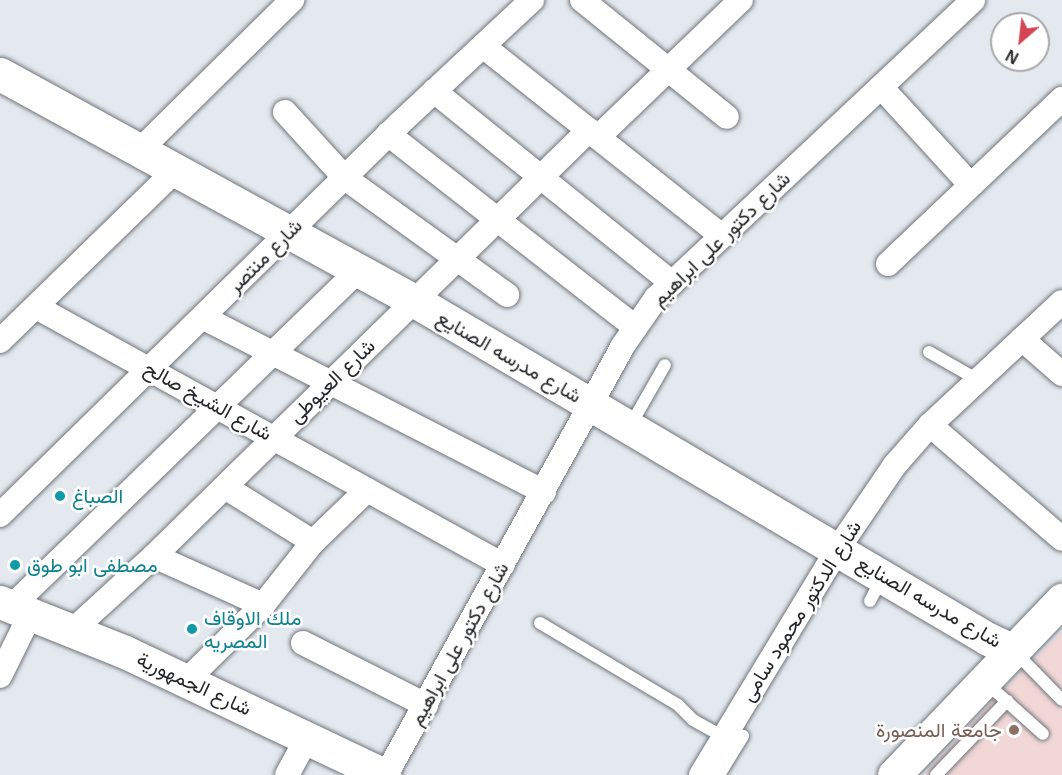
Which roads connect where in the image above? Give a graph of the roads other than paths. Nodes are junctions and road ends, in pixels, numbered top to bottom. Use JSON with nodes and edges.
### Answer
{"nodes":[{"id":1,"x":292,"y":0,"type":"edge"},
{"id":2,"x":532,"y":0,"type":"edge"},
{"id":3,"x":582,"y":0,"type":"edge"},
{"id":4,"x":741,"y":0,"type":"edge"},
{"id":5,"x":973,"y":0,"type":"edge"},
{"id":6,"x":483,"y":46,"type":"junction"},
{"id":7,"x":668,"y":70,"type":"junction"},
{"id":8,"x":0,"y":74,"type":"edge"},
{"id":9,"x":881,"y":87,"type":"junction"},
{"id":10,"x":434,"y":91,"type":"junction"},
{"id":11,"x":1062,"y":99,"type":"edge"},
{"id":12,"x":285,"y":112,"type":"dead end"},
{"id":13,"x":727,"y":117,"type":"dead end"},
{"id":14,"x":388,"y":134,"type":"junction"},
{"id":15,"x":594,"y":134,"type":"junction"},
{"id":16,"x":140,"y":150,"type":"junction"},
{"id":17,"x":177,"y":169,"type":"junction"},
{"id":18,"x":541,"y":177,"type":"junction"},
{"id":19,"x":345,"y":178,"type":"junction"},
{"id":20,"x":970,"y":184,"type":"junction"},
{"id":21,"x":498,"y":220,"type":"junction"},
{"id":22,"x":290,"y":232,"type":"junction"},
{"id":23,"x":722,"y":236,"type":"junction"},
{"id":24,"x":458,"y":260,"type":"junction"},
{"id":25,"x":888,"y":264,"type":"dead end"},
{"id":26,"x":359,"y":270,"type":"junction"},
{"id":27,"x":672,"y":283,"type":"junction"},
{"id":28,"x":507,"y":295,"type":"dead end"},
{"id":29,"x":414,"y":301,"type":"junction"},
{"id":30,"x":1062,"y":302,"type":"edge"},
{"id":31,"x":38,"y":308,"type":"junction"},
{"id":32,"x":204,"y":318,"type":"junction"},
{"id":33,"x":635,"y":327,"type":"junction"},
{"id":34,"x":1022,"y":339,"type":"junction"},
{"id":35,"x":0,"y":341,"type":"edge"},
{"id":36,"x":929,"y":352,"type":"dead end"},
{"id":37,"x":274,"y":354,"type":"junction"},
{"id":38,"x":665,"y":365,"type":"dead end"},
{"id":39,"x":149,"y":370,"type":"junction"},
{"id":40,"x":1062,"y":374,"type":"edge"},
{"id":41,"x":978,"y":380,"type":"junction"},
{"id":42,"x":331,"y":383,"type":"junction"},
{"id":43,"x":591,"y":405,"type":"junction"},
{"id":44,"x":219,"y":409,"type":"junction"},
{"id":45,"x":930,"y":425,"type":"junction"},
{"id":46,"x":630,"y":428,"type":"junction"},
{"id":47,"x":275,"y":438,"type":"junction"},
{"id":48,"x":225,"y":487,"type":"junction"},
{"id":49,"x":367,"y":490,"type":"junction"},
{"id":50,"x":544,"y":492,"type":"junction"},
{"id":51,"x":0,"y":515,"type":"edge"},
{"id":52,"x":1062,"y":539,"type":"edge"},
{"id":53,"x":313,"y":542,"type":"junction"},
{"id":54,"x":837,"y":550,"type":"junction"},
{"id":55,"x":154,"y":556,"type":"junction"},
{"id":56,"x":503,"y":565,"type":"junction"},
{"id":57,"x":1062,"y":600,"type":"edge"},
{"id":58,"x":263,"y":606,"type":"junction"},
{"id":59,"x":14,"y":607,"type":"edge"},
{"id":60,"x":540,"y":623,"type":"dead end"},
{"id":61,"x":73,"y":630,"type":"junction"},
{"id":62,"x":303,"y":643,"type":"dead end"},
{"id":63,"x":1012,"y":650,"type":"junction"},
{"id":64,"x":0,"y":676,"type":"edge"},
{"id":65,"x":187,"y":680,"type":"junction"},
{"id":66,"x":982,"y":680,"type":"junction"},
{"id":67,"x":1062,"y":700,"type":"edge"},
{"id":68,"x":1007,"y":701,"type":"junction"},
{"id":69,"x":426,"y":705,"type":"junction"},
{"id":70,"x":1043,"y":734,"type":"dead end"},
{"id":71,"x":307,"y":738,"type":"junction"},
{"id":72,"x":729,"y":743,"type":"junction"},
{"id":73,"x":931,"y":766,"type":"edge"},
{"id":74,"x":288,"y":775,"type":"edge"},
{"id":75,"x":385,"y":775,"type":"edge"},
{"id":76,"x":701,"y":775,"type":"edge"},
{"id":77,"x":719,"y":775,"type":"edge"},
{"id":78,"x":894,"y":775,"type":"edge"}],
"edges":[{"from":1,"to":16,"type":"street"},
{"from":2,"to":6,"type":"street","name":"شارع منتصر"},
{"from":3,"to":7,"type":"street"},
{"from":4,"to":7,"type":"street","name":"شارع العيوطى"},
{"from":5,"to":9,"type":"street","name":"شارع دكتور على ابراهيم"},
{"from":6,"to":10,"type":"street","name":"شارع منتصر"},
{"from":6,"to":15,"type":"street"},
{"from":7,"to":13,"type":"street"},
{"from":7,"to":15,"type":"street","name":"شارع العيوطى"},
{"from":8,"to":16,"type":"street","name":"شارع مدرسه الصنايع"},
{"from":9,"to":20,"type":"street"},
{"from":9,"to":23,"type":"street","name":"شارع دكتور على ابراهيم"},
{"from":10,"to":14,"type":"street","name":"شارع منتصر"},
{"from":10,"to":18,"type":"street"},
{"from":11,"to":20,"type":"street"},
{"from":12,"to":19,"type":"street"},
{"from":14,"to":19,"type":"street","name":"شارع منتصر"},
{"from":14,"to":21,"type":"street"},
{"from":15,"to":18,"type":"street","name":"شارع العيوطى"},
{"from":15,"to":23,"type":"street"},
{"from":16,"to":17,"type":"street","name":"شارع مدرسه الصنايع"},
{"from":17,"to":22,"type":"street","name":"شارع مدرسه الصنايع"},
{"from":17,"to":31,"type":"street"},
{"from":18,"to":21,"type":"street","name":"شارع العيوطى"},
{"from":18,"to":27,"type":"street"},
{"from":19,"to":22,"type":"street","name":"شارع منتصر"},
{"from":19,"to":24,"type":"street"},
{"from":20,"to":25,"type":"street"},
{"from":21,"to":24,"type":"street","name":"شارع العيوطى"},
{"from":21,"to":33,"type":"street"},
{"from":22,"to":26,"type":"street","name":"شارع مدرسه الصنايع"},
{"from":22,"to":32,"type":"street","name":"شارع منتصر"},
{"from":23,"to":27,"type":"street","name":"شارع دكتور على ابراهيم"},
{"from":24,"to":28,"type":"street"},
{"from":24,"to":29,"type":"street","name":"شارع العيوطى"},
{"from":26,"to":29,"type":"street","name":"شارع مدرسه الصنايع"},
{"from":26,"to":37,"type":"street"},
{"from":27,"to":33,"type":"street","name":"شارع دكتور على ابراهيم"},
{"from":29,"to":42,"type":"street","name":"شارع العيوطى"},
{"from":29,"to":43,"type":"street","name":"شارع مدرسه الصنايع"},
{"from":30,"to":34,"type":"street","name":"شارع الدكتور محمود سامى"},
{"from":31,"to":35,"type":"street"},
{"from":31,"to":39,"type":"street","name":"شارع الشيخ صالح"},
{"from":32,"to":37,"type":"street"},
{"from":32,"to":39,"type":"street","name":"شارع منتصر"},
{"from":33,"to":43,"type":"street","name":"شارع دكتور على ابراهيم"},
{"from":34,"to":40,"type":"street"},
{"from":34,"to":41,"type":"street","name":"شارع الدكتور محمود سامى"},
{"from":36,"to":41,"type":"lane"},
{"from":37,"to":42,"type":"street"},
{"from":37,"to":44,"type":"street"},
{"from":38,"to":46,"type":"lane"},
{"from":39,"to":44,"type":"street","name":"شارع الشيخ صالح"},
{"from":39,"to":51,"type":"street","name":"شارع منتصر"},
{"from":41,"to":45,"type":"street","name":"شارع الدكتور محمود سامى"},
{"from":42,"to":47,"type":"street","name":"شارع العيوطى"},
{"from":42,"to":50,"type":"street"},
{"from":43,"to":46,"type":"street","name":"شارع مدرسه الصنايع"},
{"from":43,"to":50,"type":"street","name":"شارع دكتور على ابراهيم"},
{"from":44,"to":47,"type":"street","name":"شارع الشيخ صالح"},
{"from":44,"to":59,"type":"street"},
{"from":45,"to":52,"type":"street"},
{"from":45,"to":54,"type":"street","name":"شارع الدكتور محمود سامى"},
{"from":46,"to":54,"type":"street","name":"شارع مدرسه الصنايع"},
{"from":47,"to":48,"type":"street","name":"شارع العيوطى"},
{"from":47,"to":49,"type":"street","name":"شارع الشيخ صالح"},
{"from":48,"to":53,"type":"street"},
{"from":48,"to":55,"type":"street","name":"شارع العيوطى"},
{"from":49,"to":53,"type":"street"},
{"from":49,"to":56,"type":"street","name":"شارع الشيخ صالح"},
{"from":50,"to":56,"type":"street","name":"شارع دكتور على ابراهيم"},
{"from":53,"to":58,"type":"street"},
{"from":54,"to":63,"type":"street","name":"شارع مدرسه الصنايع"},
{"from":54,"to":72,"type":"street","name":"شارع الدكتور محمود سامى"},
{"from":55,"to":58,"type":"street"},
{"from":55,"to":61,"type":"street","name":"شارع العيوطى"},
{"from":56,"to":69,"type":"street","name":"شارع دكتور على ابراهيم"},
{"from":57,"to":63,"type":"street"},
{"from":58,"to":65,"type":"street"},
{"from":59,"to":61,"type":"street","name":"شارع الجمهورية"},
{"from":59,"to":64,"type":"street"},
{"from":60,"to":72,"type":"lane"},
{"from":61,"to":65,"type":"street","name":"شارع الجمهورية"},
{"from":62,"to":69,"type":"street"},
{"from":63,"to":66,"type":"street"},
{"from":63,"to":67,"type":"lane"},
{"from":65,"to":71,"type":"street","name":"شارع الجمهورية"},
{"from":66,"to":68,"type":"lane"},
{"from":66,"to":73,"type":"street"},
{"from":68,"to":70,"type":"lane"},
{"from":68,"to":73,"type":"lane"},
{"from":69,"to":75,"type":"street","name":"شارع دكتور على ابراهيم"},
{"from":71,"to":74,"type":"street"},
{"from":71,"to":75,"type":"street","name":"شارع الجمهورية"},
{"from":72,"to":76,"type":"street","name":"شارع الدكتور محمود سامى"},
{"from":72,"to":77,"type":"lane"},
{"from":73,"to":78,"type":"street"}]}
